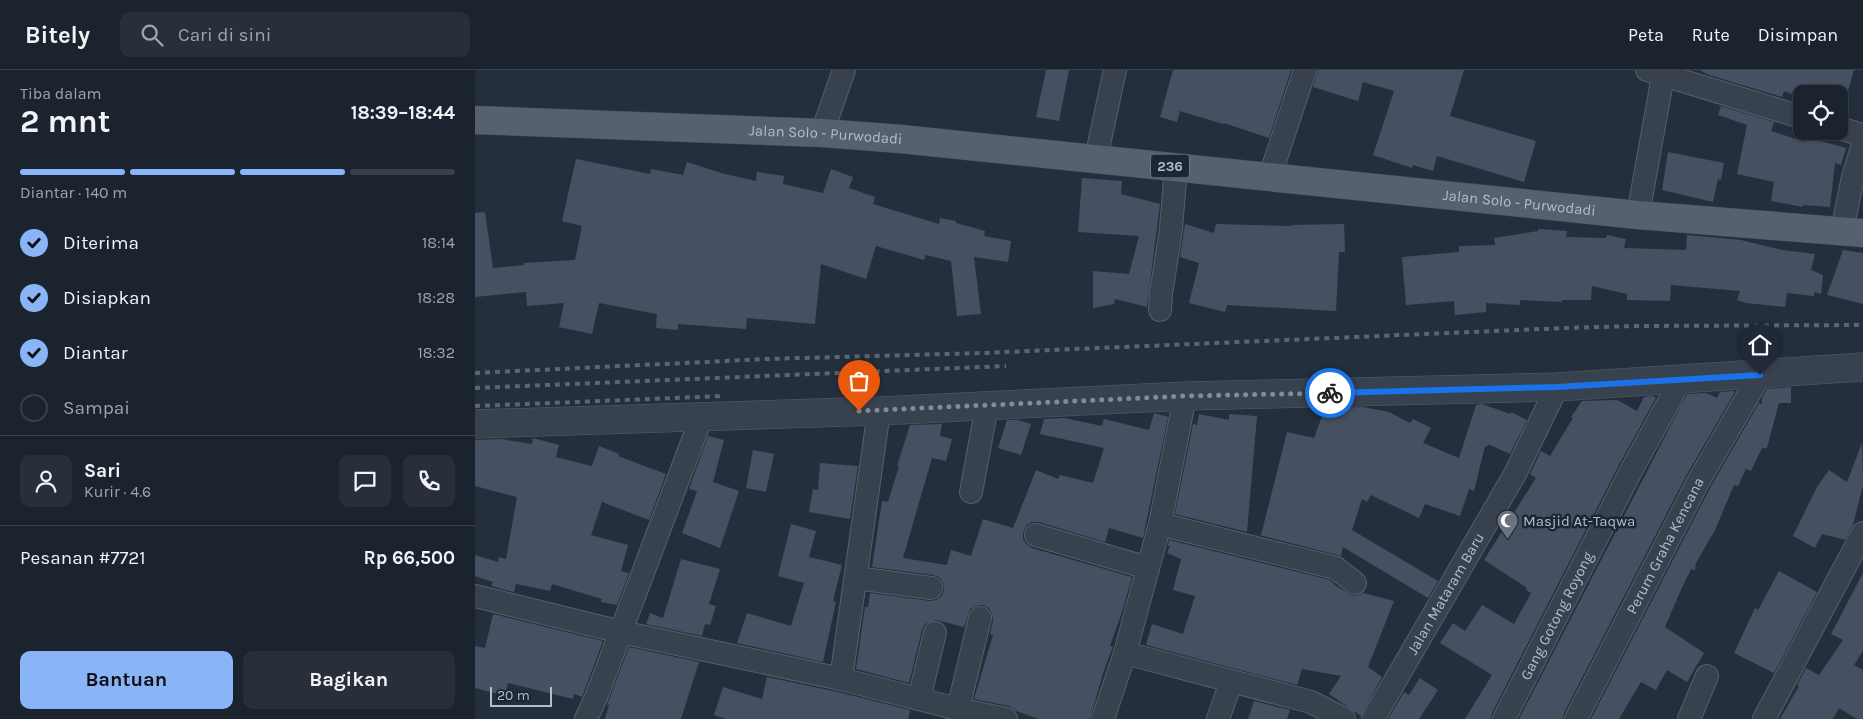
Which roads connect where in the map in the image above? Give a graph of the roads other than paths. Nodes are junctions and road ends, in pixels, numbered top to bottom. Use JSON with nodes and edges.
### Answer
{"nodes":[{"id":1,"x":844,"y":70,"type":"edge"},
{"id":2,"x":1115,"y":70,"type":"edge"},
{"id":3,"x":1305,"y":70,"type":"edge"},
{"id":4,"x":1658,"y":72,"type":"edge"},
{"id":5,"x":1793,"y":114,"type":"edge"},
{"id":6,"x":475,"y":120,"type":"edge"},
{"id":7,"x":1848,"y":131,"type":"edge"},
{"id":8,"x":822,"y":134,"type":"junction"},
{"id":9,"x":1863,"y":135,"type":"edge"},
{"id":10,"x":1863,"y":144,"type":"edge"},
{"id":11,"x":1096,"y":158,"type":"junction"},
{"id":12,"x":1176,"y":166,"type":"junction"},
{"id":13,"x":1270,"y":176,"type":"junction"},
{"id":14,"x":1638,"y":215,"type":"junction"},
{"id":15,"x":1852,"y":232,"type":"edge"},
{"id":16,"x":1161,"y":310,"type":"dead end"},
{"id":17,"x":1863,"y":367,"type":"edge"},
{"id":18,"x":1760,"y":375,"type":"junction"},
{"id":19,"x":1679,"y":379,"type":"junction"},
{"id":20,"x":1557,"y":387,"type":"junction"},
{"id":21,"x":1185,"y":396,"type":"junction"},
{"id":22,"x":987,"y":406,"type":"junction"},
{"id":23,"x":879,"y":411,"type":"junction"},
{"id":24,"x":702,"y":416,"type":"junction"},
{"id":25,"x":475,"y":424,"type":"edge"},
{"id":26,"x":971,"y":492,"type":"dead end"},
{"id":27,"x":1160,"y":524,"type":"junction"},
{"id":28,"x":1863,"y":533,"type":"edge"},
{"id":29,"x":1036,"y":535,"type":"dead end"},
{"id":30,"x":1148,"y":568,"type":"junction"},
{"id":31,"x":856,"y":578,"type":"junction"},
{"id":32,"x":1355,"y":583,"type":"dead end"},
{"id":33,"x":931,"y":588,"type":"dead end"},
{"id":34,"x":475,"y":596,"type":"edge"},
{"id":35,"x":980,"y":618,"type":"dead end"},
{"id":36,"x":621,"y":632,"type":"junction"},
{"id":37,"x":935,"y":633,"type":"dead end"},
{"id":38,"x":1125,"y":653,"type":"junction"},
{"id":39,"x":1707,"y":676,"type":"dead end"},
{"id":40,"x":841,"y":679,"type":"junction"},
{"id":41,"x":1231,"y":682,"type":"junction"},
{"id":42,"x":919,"y":699,"type":"junction"},
{"id":43,"x":958,"y":709,"type":"junction"},
{"id":44,"x":1319,"y":712,"type":"edge"},
{"id":45,"x":586,"y":719,"type":"edge"},
{"id":46,"x":1006,"y":719,"type":"edge"},
{"id":47,"x":1103,"y":719,"type":"edge"},
{"id":48,"x":1219,"y":719,"type":"edge"},
{"id":49,"x":1344,"y":719,"type":"edge"},
{"id":50,"x":1373,"y":719,"type":"edge"},
{"id":51,"x":1504,"y":719,"type":"edge"},
{"id":52,"x":1576,"y":719,"type":"edge"},
{"id":53,"x":1689,"y":719,"type":"edge"},
{"id":54,"x":1764,"y":719,"type":"edge"}],
"edges":[{"from":1,"to":8,"type":"street"},
{"from":2,"to":11,"type":"street"},
{"from":3,"to":13,"type":"street"},
{"from":4,"to":5,"type":"street"},
{"from":4,"to":14,"type":"street"},
{"from":6,"to":8,"type":"main road","name":"Jalan Solo - Purwodadi","number":"236"},
{"from":7,"to":9,"type":"street"},
{"from":8,"to":11,"type":"main road","name":"Jalan Solo - Purwodadi","number":"236"},
{"from":10,"to":15,"type":"street"},
{"from":11,"to":12,"type":"main road","name":"Jalan Solo - Purwodadi","number":"236"},
{"from":12,"to":13,"type":"main road","name":"Jalan Solo - Purwodadi","number":"236"},
{"from":12,"to":16,"type":"street"},
{"from":13,"to":14,"type":"main road","name":"Jalan Solo - Purwodadi","number":"236"},
{"from":14,"to":15,"type":"main road","name":"Jalan Solo - Purwodadi","number":"236"},
{"from":17,"to":18,"type":"street"},
{"from":18,"to":19,"type":"street"},
{"from":18,"to":52,"type":"street","name":"Perum Graha Kencana"},
{"from":19,"to":20,"type":"street"},
{"from":19,"to":51,"type":"street","name":"Gang Gotong Royong"},
{"from":20,"to":21,"type":"street"},
{"from":20,"to":50,"type":"street","name":"Jalan Mataram Baru"},
{"from":21,"to":22,"type":"street"},
{"from":21,"to":27,"type":"street"},
{"from":22,"to":23,"type":"street"},
{"from":22,"to":26,"type":"street"},
{"from":23,"to":24,"type":"street"},
{"from":23,"to":31,"type":"street"},
{"from":24,"to":25,"type":"street"},
{"from":24,"to":36,"type":"street"},
{"from":27,"to":30,"type":"street"},
{"from":27,"to":32,"type":"street"},
{"from":28,"to":54,"type":"street"},
{"from":29,"to":30,"type":"street"},
{"from":30,"to":38,"type":"street"},
{"from":31,"to":33,"type":"street"},
{"from":31,"to":40,"type":"street"},
{"from":34,"to":36,"type":"street"},
{"from":35,"to":43,"type":"street"},
{"from":36,"to":40,"type":"street"},
{"from":36,"to":45,"type":"street"},
{"from":37,"to":42,"type":"street"},
{"from":38,"to":41,"type":"street"},
{"from":38,"to":47,"type":"street"},
{"from":39,"to":53,"type":"street"},
{"from":40,"to":42,"type":"street"},
{"from":41,"to":44,"type":"street"},
{"from":41,"to":48,"type":"street"},
{"from":42,"to":43,"type":"street"},
{"from":43,"to":46,"type":"street"},
{"from":44,"to":49,"type":"street"}]}
